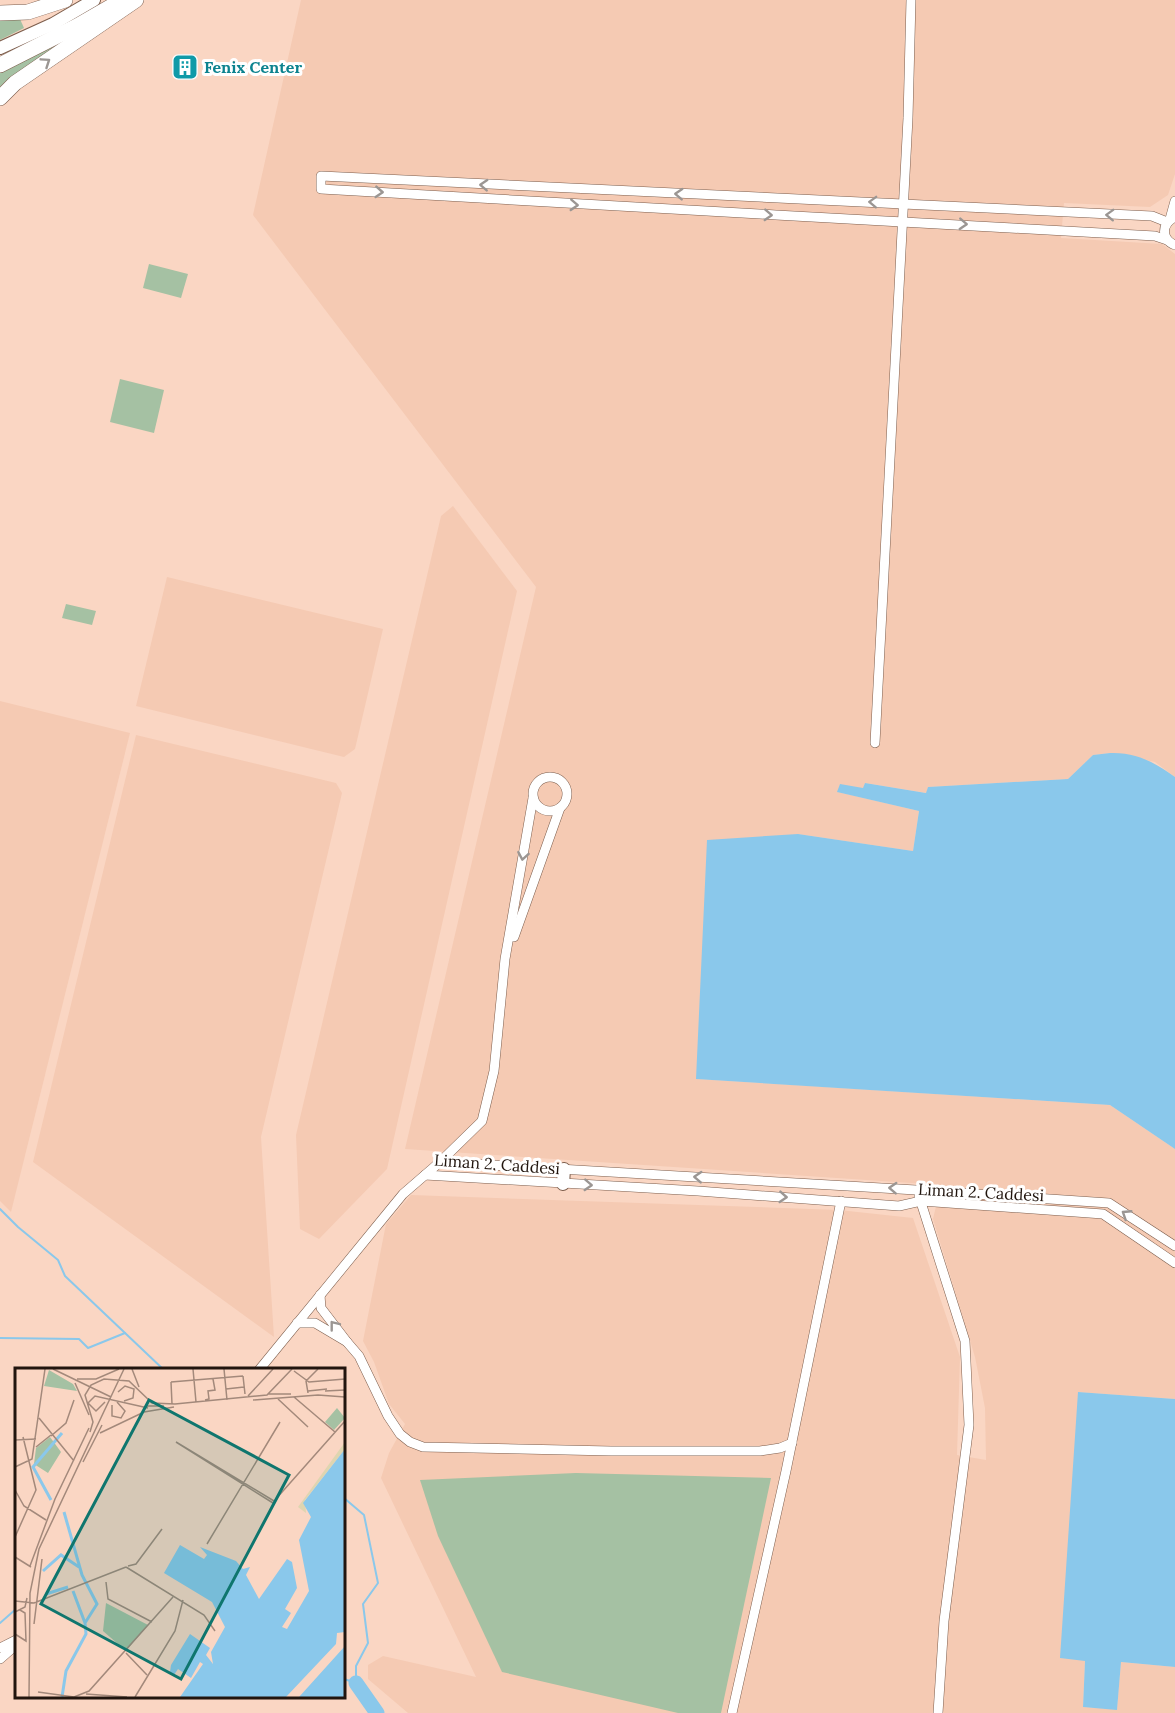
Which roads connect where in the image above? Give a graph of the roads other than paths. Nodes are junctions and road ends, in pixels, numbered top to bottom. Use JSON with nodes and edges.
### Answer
{"nodes":[{"id":1,"x":65,"y":0,"type":"edge"},
{"id":2,"x":94,"y":0,"type":"edge"},
{"id":3,"x":122,"y":0,"type":"edge"},
{"id":4,"x":136,"y":0,"type":"edge"},
{"id":5,"x":911,"y":0,"type":"edge"},
{"id":6,"x":0,"y":13,"type":"edge"},
{"id":7,"x":0,"y":48,"type":"edge"},
{"id":8,"x":0,"y":64,"type":"edge"},
{"id":9,"x":0,"y":98,"type":"edge"},
{"id":10,"x":1175,"y":201,"type":"edge"},
{"id":11,"x":903,"y":203,"type":"junction"},
{"id":12,"x":1009,"y":211,"type":"junction"},
{"id":13,"x":1171,"y":220,"type":"edge"},
{"id":14,"x":901,"y":221,"type":"junction"},
{"id":15,"x":1007,"y":226,"type":"junction"},
{"id":16,"x":1171,"y":243,"type":"edge"},
{"id":17,"x":875,"y":743,"type":"dead end"},
{"id":18,"x":533,"y":798,"type":"junction"},
{"id":19,"x":560,"y":808,"type":"junction"},
{"id":20,"x":505,"y":959,"type":"junction"},
{"id":21,"x":440,"y":1162,"type":"junction"},
{"id":22,"x":564,"y":1168,"type":"junction"},
{"id":23,"x":425,"y":1175,"type":"junction"},
{"id":24,"x":563,"y":1184,"type":"junction"},
{"id":25,"x":830,"y":1185,"type":"junction"},
{"id":26,"x":916,"y":1190,"type":"junction"},
{"id":27,"x":829,"y":1200,"type":"junction"},
{"id":28,"x":841,"y":1201,"type":"junction"},
{"id":29,"x":921,"y":1201,"type":"junction"},
{"id":30,"x":1175,"y":1246,"type":"edge"},
{"id":31,"x":1175,"y":1263,"type":"edge"},
{"id":32,"x":320,"y":1295,"type":"junction"},
{"id":33,"x":297,"y":1323,"type":"junction"},
{"id":34,"x":347,"y":1342,"type":"junction"},
{"id":35,"x":261,"y":1368,"type":"edge"},
{"id":36,"x":792,"y":1443,"type":"junction"},
{"id":37,"x":15,"y":1641,"type":"edge"},
{"id":38,"x":15,"y":1647,"type":"edge"},
{"id":39,"x":1,"y":1655,"type":"edge"},
{"id":40,"x":732,"y":1713,"type":"edge"},
{"id":41,"x":938,"y":1713,"type":"edge"}],
"edges":[{"from":1,"to":6,"type":"main road"},
{"from":2,"to":7,"type":"street"},
{"from":3,"to":8,"type":"main road"},
{"from":9,"to":4,"type":"main road","one_way":true},
{"from":5,"to":11,"type":"street"},
{"from":10,"to":13,"type":"street"},
{"from":11,"to":12,"type":"street"},
{"from":11,"to":14,"type":"street"},
{"from":11,"to":14,"type":"street","one_way":true},
{"from":13,"to":12,"type":"street","one_way":true},
{"from":12,"to":15,"type":"street"},
{"from":13,"to":16,"type":"street"},
{"from":14,"to":15,"type":"street","one_way":true},
{"from":14,"to":17,"type":"street"},
{"from":15,"to":16,"type":"street"},
{"from":18,"to":19,"type":"street"},
{"from":18,"to":19,"type":"street"},
{"from":18,"to":20,"type":"street","one_way":true},
{"from":19,"to":20,"type":"street"},
{"from":20,"to":21,"type":"street"},
{"from":21,"to":22,"type":"street","name":"Liman 2. Caddesi"},
{"from":21,"to":23,"type":"street","name":"Liman 2. Caddesi"},
{"from":22,"to":24,"type":"street"},
{"from":25,"to":22,"type":"street","name":"Liman 2. Caddesi","one_way":true},
{"from":23,"to":24,"type":"street","name":"Liman 2. Caddesi"},
{"from":23,"to":32,"type":"street"},
{"from":24,"to":27,"type":"street","name":"Liman 2. Caddesi","one_way":true},
{"from":26,"to":25,"type":"street","name":"Liman 2. Caddesi","one_way":true},
{"from":25,"to":27,"type":"street"},
{"from":26,"to":29,"type":"street"},
{"from":30,"to":26,"type":"street","name":"Liman 2. Caddesi","one_way":true},
{"from":27,"to":28,"type":"street","name":"Liman 2. Caddesi"},
{"from":28,"to":29,"type":"street","name":"Liman 2. Caddesi"},
{"from":28,"to":36,"type":"street"},
{"from":29,"to":31,"type":"street","name":"Liman 2. Caddesi"},
{"from":29,"to":41,"type":"street"},
{"from":32,"to":33,"type":"street"},
{"from":34,"to":32,"type":"street","one_way":true},
{"from":33,"to":34,"type":"street"},
{"from":33,"to":35,"type":"street"},
{"from":34,"to":36,"type":"street"},
{"from":36,"to":40,"type":"street"},
{"from":37,"to":39,"type":"street"},
{"from":38,"to":39,"type":"street"}]}
